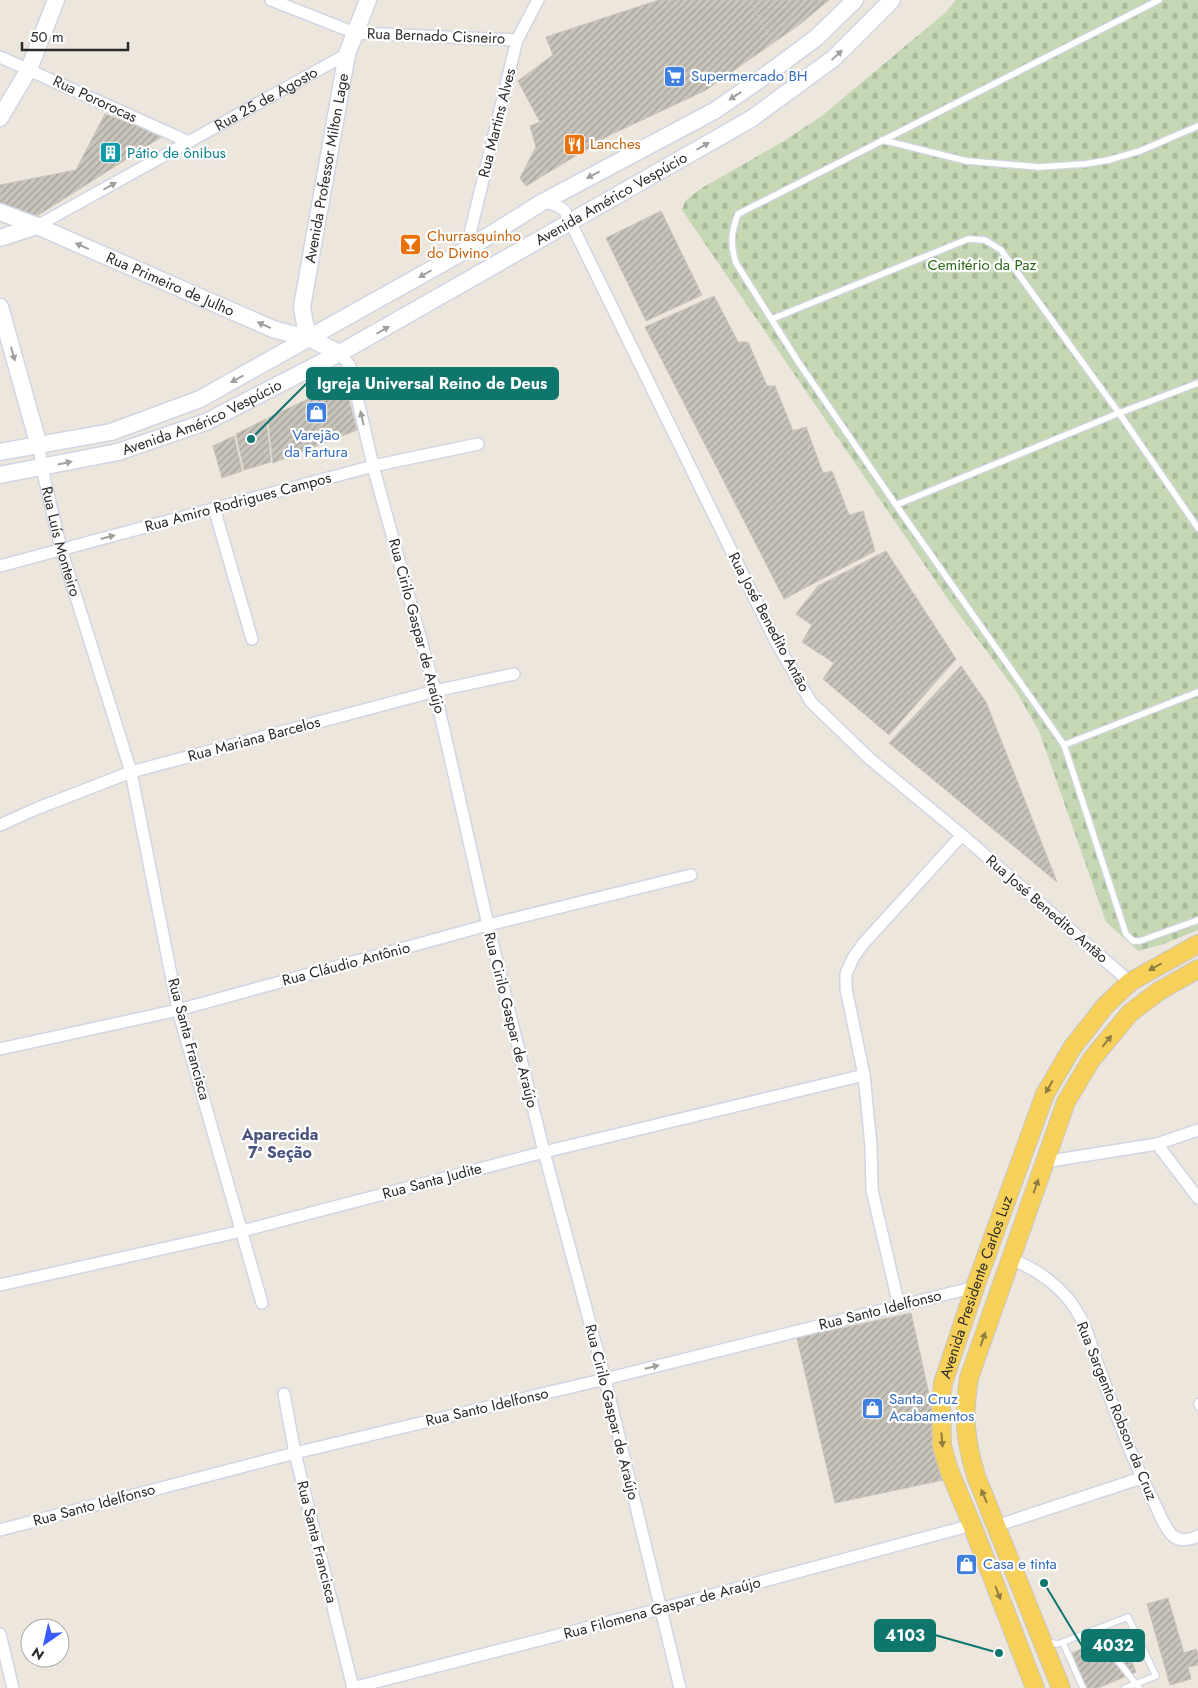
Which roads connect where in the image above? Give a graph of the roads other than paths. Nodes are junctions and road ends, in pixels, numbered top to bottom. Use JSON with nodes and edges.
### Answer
{"nodes":[{"id":1,"x":56,"y":0,"type":"edge"},
{"id":2,"x":271,"y":0,"type":"edge"},
{"id":3,"x":368,"y":0,"type":"edge"},
{"id":4,"x":538,"y":0,"type":"edge"},
{"id":5,"x":855,"y":0,"type":"edge"},
{"id":6,"x":892,"y":0,"type":"edge"},
{"id":7,"x":1159,"y":0,"type":"edge"},
{"id":8,"x":355,"y":33,"type":"junction"},
{"id":9,"x":518,"y":40,"type":"junction"},
{"id":10,"x":347,"y":54,"type":"junction"},
{"id":11,"x":0,"y":56,"type":"edge"},
{"id":12,"x":29,"y":69,"type":"junction"},
{"id":13,"x":0,"y":118,"type":"edge"},
{"id":14,"x":1195,"y":127,"type":"edge"},
{"id":15,"x":1198,"y":132,"type":"edge"},
{"id":16,"x":882,"y":140,"type":"junction"},
{"id":17,"x":189,"y":142,"type":"junction"},
{"id":18,"x":541,"y":203,"type":"junction"},
{"id":19,"x":0,"y":212,"type":"edge"},
{"id":20,"x":569,"y":222,"type":"junction"},
{"id":21,"x":36,"y":226,"type":"junction"},
{"id":22,"x":0,"y":238,"type":"edge"},
{"id":23,"x":466,"y":250,"type":"junction"},
{"id":24,"x":0,"y":307,"type":"edge"},
{"id":25,"x":772,"y":319,"type":"junction"},
{"id":26,"x":310,"y":339,"type":"junction"},
{"id":27,"x":340,"y":353,"type":"junction"},
{"id":28,"x":1198,"y":383,"type":"edge"},
{"id":29,"x":1119,"y":413,"type":"junction"},
{"id":30,"x":478,"y":444,"type":"dead end"},
{"id":31,"x":39,"y":446,"type":"junction"},
{"id":32,"x":0,"y":452,"type":"edge"},
{"id":33,"x":373,"y":466,"type":"junction"},
{"id":34,"x":42,"y":468,"type":"junction"},
{"id":35,"x":0,"y":475,"type":"edge"},
{"id":36,"x":896,"y":505,"type":"junction"},
{"id":37,"x":214,"y":508,"type":"junction"},
{"id":38,"x":1198,"y":528,"type":"edge"},
{"id":39,"x":61,"y":549,"type":"junction"},
{"id":40,"x":0,"y":566,"type":"edge"},
{"id":41,"x":252,"y":639,"type":"dead end"},
{"id":42,"x":514,"y":674,"type":"dead end"},
{"id":43,"x":435,"y":691,"type":"junction"},
{"id":44,"x":1198,"y":692,"type":"edge"},
{"id":45,"x":1064,"y":745,"type":"junction"},
{"id":46,"x":131,"y":772,"type":"junction"},
{"id":47,"x":0,"y":825,"type":"edge"},
{"id":48,"x":962,"y":834,"type":"junction"},
{"id":49,"x":691,"y":875,"type":"dead end"},
{"id":50,"x":1198,"y":920,"type":"edge"},
{"id":51,"x":488,"y":925,"type":"junction"},
{"id":52,"x":1198,"y":944,"type":"edge"},
{"id":53,"x":1198,"y":969,"type":"edge"},
{"id":54,"x":1130,"y":982,"type":"junction"},
{"id":55,"x":178,"y":1010,"type":"junction"},
{"id":56,"x":0,"y":1049,"type":"edge"},
{"id":57,"x":864,"y":1075,"type":"junction"},
{"id":58,"x":1198,"y":1130,"type":"edge"},
{"id":59,"x":1157,"y":1144,"type":"junction"},
{"id":60,"x":544,"y":1152,"type":"junction"},
{"id":61,"x":1044,"y":1162,"type":"junction"},
{"id":62,"x":1198,"y":1198,"type":"edge"},
{"id":63,"x":242,"y":1231,"type":"junction"},
{"id":64,"x":1010,"y":1259,"type":"junction"},
{"id":65,"x":0,"y":1285,"type":"edge"},
{"id":66,"x":975,"y":1286,"type":"junction"},
{"id":67,"x":262,"y":1303,"type":"dead end"},
{"id":68,"x":899,"y":1306,"type":"junction"},
{"id":69,"x":605,"y":1379,"type":"junction"},
{"id":70,"x":284,"y":1394,"type":"dead end"},
{"id":71,"x":1198,"y":1402,"type":"edge"},
{"id":72,"x":1198,"y":1407,"type":"edge"},
{"id":73,"x":294,"y":1453,"type":"junction"},
{"id":74,"x":1141,"y":1478,"type":"junction"},
{"id":75,"x":972,"y":1525,"type":"junction"},
{"id":76,"x":996,"y":1526,"type":"junction"},
{"id":77,"x":0,"y":1530,"type":"edge"},
{"id":78,"x":1198,"y":1536,"type":"edge"},
{"id":79,"x":660,"y":1609,"type":"junction"},
{"id":80,"x":1094,"y":1630,"type":"junction"},
{"id":81,"x":0,"y":1634,"type":"edge"},
{"id":82,"x":1042,"y":1641,"type":"junction"},
{"id":83,"x":1062,"y":1642,"type":"junction"},
{"id":84,"x":1137,"y":1686,"type":"edge"},
{"id":85,"x":14,"y":1688,"type":"edge"},
{"id":86,"x":353,"y":1688,"type":"edge"},
{"id":87,"x":680,"y":1688,"type":"edge"},
{"id":88,"x":1035,"y":1688,"type":"edge"},
{"id":89,"x":1060,"y":1688,"type":"edge"},
{"id":90,"x":1083,"y":1688,"type":"edge"},
{"id":91,"x":1125,"y":1688,"type":"edge"}],
"edges":[{"from":1,"to":12,"type":"main road"},
{"from":2,"to":8,"type":"street","name":"Rua Bernado Cisneiro"},
{"from":3,"to":8,"type":"main road","name":"Avenida Professor Milton Lage"},
{"from":4,"to":9,"type":"street","name":"Rua Martins Alves"},
{"from":5,"to":18,"type":"main road","name":"Avenida Américo Vespúcio","one_way":true},
{"from":20,"to":6,"type":"main road","name":"Avenida Américo Vespúcio","one_way":true},
{"from":7,"to":16,"type":"lane"},
{"from":8,"to":9,"type":"street","name":"Rua Bernado Cisneiro"},
{"from":8,"to":10,"type":"main road","name":"Avenida Professor Milton Lage"},
{"from":9,"to":23,"type":"street","name":"Rua Martins Alves"},
{"from":10,"to":17,"type":"street","name":"Rua 25 de Agosto"},
{"from":10,"to":26,"type":"main road","name":"Avenida Professor Milton Lage"},
{"from":11,"to":12,"type":"street","name":"Rua Pororocas"},
{"from":12,"to":13,"type":"main road"},
{"from":12,"to":17,"type":"street","name":"Rua Pororocas"},
{"from":14,"to":15,"type":"lane"},
{"from":14,"to":16,"type":"lane"},
{"from":16,"to":25,"type":"lane"},
{"from":21,"to":17,"type":"street","name":"Rua 25 de Agosto","one_way":true},
{"from":18,"to":20,"type":"street","name":"Rua José Benedito Antão"},
{"from":18,"to":23,"type":"main road","name":"Avenida Américo Vespúcio"},
{"from":19,"to":21,"type":"main road","name":"Rua Primeiro de Julho"},
{"from":27,"to":20,"type":"main road","name":"Avenida Américo Vespúcio","one_way":true},
{"from":20,"to":48,"type":"street","name":"Rua José Benedito Antão"},
{"from":21,"to":22,"type":"main road","name":"Rua 25 de Agosto"},
{"from":26,"to":21,"type":"main road","name":"Rua Primeiro de Julho","one_way":true},
{"from":23,"to":26,"type":"main road","name":"Avenida Américo Vespúcio","one_way":true},
{"from":24,"to":31,"type":"main road","name":"Rua Luís Monteiro","one_way":true},
{"from":25,"to":29,"type":"lane"},
{"from":25,"to":36,"type":"lane"},
{"from":26,"to":27,"type":"main road","name":"Rua Primeiro de Julho"},
{"from":26,"to":31,"type":"main road","name":"Avenida Américo Vespúcio","one_way":true},
{"from":33,"to":27,"type":"street","name":"Rua Cirilo Gaspar de Araújo","one_way":true},
{"from":34,"to":27,"type":"main road","name":"Avenida Américo Vespúcio","one_way":true},
{"from":28,"to":29,"type":"lane"},
{"from":29,"to":36,"type":"lane"},
{"from":29,"to":38,"type":"lane"},
{"from":30,"to":33,"type":"street","name":"Rua Amiro Rodrigues Campos"},
{"from":31,"to":32,"type":"main road","name":"Avenida Américo Vespúcio"},
{"from":31,"to":34,"type":"street","name":"Rua Luís Monteiro"},
{"from":33,"to":37,"type":"street","name":"Rua Amiro Rodrigues Campos"},
{"from":33,"to":43,"type":"street","name":"Rua Cirilo Gaspar de Araújo"},
{"from":34,"to":35,"type":"main road","name":"Avenida Américo Vespúcio"},
{"from":34,"to":39,"type":"street","name":"Rua Luís Monteiro"},
{"from":36,"to":45,"type":"lane"},
{"from":39,"to":37,"type":"street","name":"Rua Amiro Rodrigues Campos","one_way":true},
{"from":37,"to":41,"type":"street"},
{"from":39,"to":40,"type":"street","name":"Rua Amiro Rodrigues Campos"},
{"from":39,"to":46,"type":"street","name":"Rua Luís Monteiro"},
{"from":42,"to":43,"type":"street","name":"Rua Mariana Barcelos"},
{"from":43,"to":46,"type":"street","name":"Rua Mariana Barcelos"},
{"from":43,"to":51,"type":"street","name":"Rua Cirilo Gaspar de Araújo"},
{"from":44,"to":45,"type":"lane"},
{"from":45,"to":50,"type":"lane"},
{"from":46,"to":47,"type":"street","name":"Rua Mariana Barcelos"},
{"from":46,"to":55,"type":"street","name":"Rua Santa Francisca"},
{"from":48,"to":54,"type":"street","name":"Rua José Benedito Antão"},
{"from":48,"to":57,"type":"street"},
{"from":49,"to":51,"type":"street","name":"Rua Cláudio Antônio"},
{"from":51,"to":55,"type":"street","name":"Rua Cláudio Antônio"},
{"from":51,"to":60,"type":"street","name":"Rua Cirilo Gaspar de Araújo"},
{"from":52,"to":54,"type":"main road","name":"Avenida Presidente Carlos Luz","one_way":true},
{"from":61,"to":53,"type":"main road","name":"Avenida Presidente Carlos Luz","one_way":true},
{"from":54,"to":66,"type":"main road","name":"Avenida Presidente Carlos Luz","one_way":true},
{"from":55,"to":56,"type":"street","name":"Rua Cláudio Antônio"},
{"from":55,"to":63,"type":"street","name":"Rua Santa Francisca"},
{"from":57,"to":60,"type":"street","name":"Rua Santa Judite"},
{"from":57,"to":68,"type":"street"},
{"from":58,"to":59,"type":"street"},
{"from":59,"to":61,"type":"street"},
{"from":59,"to":62,"type":"street"},
{"from":60,"to":63,"type":"street","name":"Rua Santa Judite"},
{"from":60,"to":69,"type":"street","name":"Rua Cirilo Gaspar de Araújo"},
{"from":64,"to":61,"type":"main road","name":"Avenida Presidente Carlos Luz","one_way":true},
{"from":63,"to":65,"type":"street","name":"Rua Santa Judite"},
{"from":63,"to":67,"type":"street","name":"Rua Santa Francisca"},
{"from":64,"to":74,"type":"street","name":"Rua Sargento Robson da Cruz"},
{"from":76,"to":64,"type":"main road","name":"Avenida Presidente Carlos Luz","one_way":true},
{"from":66,"to":68,"type":"street","name":"Rua Santo Idelfonso"},
{"from":66,"to":75,"type":"main road","name":"Avenida Presidente Carlos Luz","one_way":true},
{"from":69,"to":68,"type":"street","name":"Rua Santo Idelfonso","one_way":true},
{"from":69,"to":73,"type":"street","name":"Rua Santo Idelfonso"},
{"from":69,"to":79,"type":"street","name":"Rua Cirilo Gaspar de Araújo"},
{"from":70,"to":73,"type":"street","name":"Rua Santa Francisca"},
{"from":71,"to":72,"type":"lane"},
{"from":73,"to":77,"type":"street","name":"Rua Santo Idelfonso"},
{"from":73,"to":86,"type":"street","name":"Rua Santa Francisca"},
{"from":74,"to":76,"type":"street"},
{"from":74,"to":78,"type":"street","name":"Rua Sargento Robson da Cruz"},
{"from":75,"to":79,"type":"street","name":"Rua Filomena Gaspar de Araújo"},
{"from":75,"to":88,"type":"main road","name":"Avenida Presidente Carlos Luz","one_way":true},
{"from":76,"to":82,"type":"main road","name":"Avenida Presidente Carlos Luz"},
{"from":79,"to":86,"type":"street","name":"Rua Filomena Gaspar de Araújo"},
{"from":79,"to":87,"type":"street","name":"Rua Cirilo Gaspar de Araújo"},
{"from":80,"to":83,"type":"lane"},
{"from":80,"to":84,"type":"lane"},
{"from":80,"to":84,"type":"lane"},
{"from":81,"to":85,"type":"street"},
{"from":82,"to":83,"type":"lane"},
{"from":82,"to":89,"type":"main road","name":"Avenida Presidente Carlos Luz"},
{"from":83,"to":90,"type":"lane"},
{"from":84,"to":91,"type":"lane"}]}
